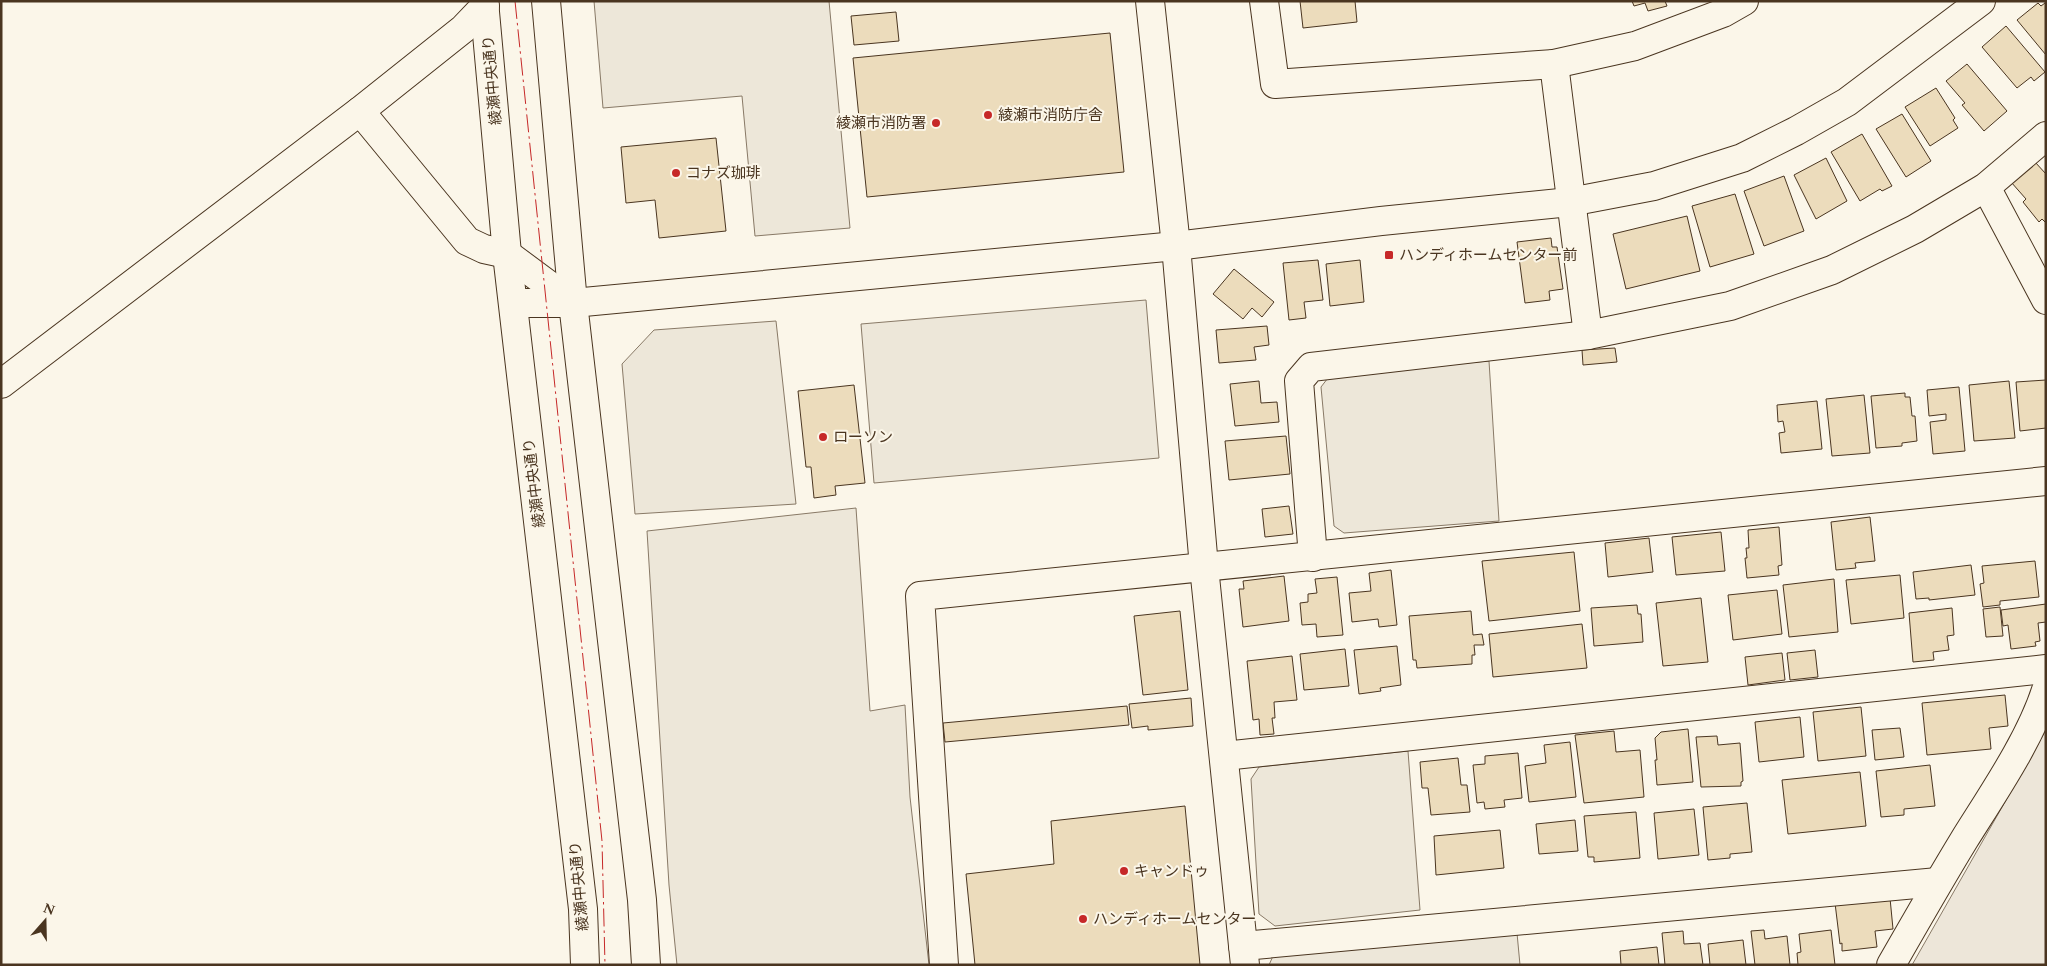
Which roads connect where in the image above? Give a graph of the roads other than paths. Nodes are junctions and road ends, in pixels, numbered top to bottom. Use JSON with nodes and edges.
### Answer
{"nodes":[{"id":1,"x":546,"y":1,"type":"edge"},
{"id":2,"x":1150,"y":1,"type":"edge"},
{"id":3,"x":1264,"y":1,"type":"edge"},
{"id":4,"x":1744,"y":1,"type":"edge"},
{"id":5,"x":1981,"y":1,"type":"edge"},
{"id":6,"x":485,"y":4,"type":"edge"},
{"id":7,"x":1554,"y":64,"type":"junction"},
{"id":8,"x":360,"y":111,"type":"junction"},
{"id":9,"x":2046,"y":136,"type":"edge"},
{"id":10,"x":1986,"y":187,"type":"junction"},
{"id":11,"x":1570,"y":202,"type":"junction"},
{"id":12,"x":1176,"y":246,"type":"junction"},
{"id":13,"x":507,"y":254,"type":"junction"},
{"id":14,"x":2046,"y":300,"type":"edge"},
{"id":15,"x":573,"y":302,"type":"junction"},
{"id":16,"x":514,"y":303,"type":"junction"},
{"id":17,"x":1588,"y":335,"type":"junction"},
{"id":18,"x":1,"y":384,"type":"edge"},
{"id":19,"x":2046,"y":481,"type":"edge"},
{"id":20,"x":1314,"y":557,"type":"junction"},
{"id":21,"x":1204,"y":567,"type":"junction"},
{"id":22,"x":2046,"y":669,"type":"edge"},
{"id":23,"x":2046,"y":690,"type":"edge"},
{"id":24,"x":1224,"y":756,"type":"junction"},
{"id":25,"x":1938,"y":882,"type":"junction"},
{"id":26,"x":1244,"y":955,"type":"edge"},
{"id":27,"x":585,"y":965,"type":"edge"},
{"id":28,"x":646,"y":965,"type":"edge"},
{"id":29,"x":944,"y":965,"type":"edge"},
{"id":30,"x":1891,"y":965,"type":"edge"}],
"edges":[{"from":1,"to":15,"type":"street"},
{"from":2,"to":12,"type":"street"},
{"from":3,"to":7,"type":"street"},
{"from":4,"to":7,"type":"street"},
{"from":5,"to":11,"type":"street"},
{"from":6,"to":8,"type":"street"},
{"from":6,"to":13,"type":"street","name":"綾瀬中央通り"},
{"from":7,"to":11,"type":"street"},
{"from":8,"to":13,"type":"street"},
{"from":8,"to":18,"type":"street"},
{"from":9,"to":10,"type":"street"},
{"from":10,"to":14,"type":"street"},
{"from":10,"to":17,"type":"street"},
{"from":11,"to":12,"type":"street"},
{"from":11,"to":17,"type":"street"},
{"from":12,"to":15,"type":"street"},
{"from":12,"to":21,"type":"street"},
{"from":13,"to":15,"type":"street"},
{"from":13,"to":16,"type":"street","name":"綾瀬中央通り"},
{"from":15,"to":16,"type":"street"},
{"from":15,"to":28,"type":"street"},
{"from":16,"to":27,"type":"street","name":"綾瀬中央通り"},
{"from":17,"to":20,"type":"street"},
{"from":19,"to":20,"type":"street"},
{"from":20,"to":21,"type":"street"},
{"from":21,"to":24,"type":"street"},
{"from":21,"to":29,"type":"street"},
{"from":22,"to":24,"type":"street"},
{"from":23,"to":25,"type":"street"},
{"from":24,"to":26,"type":"street"},
{"from":25,"to":26,"type":"street"},
{"from":25,"to":30,"type":"street"}]}
